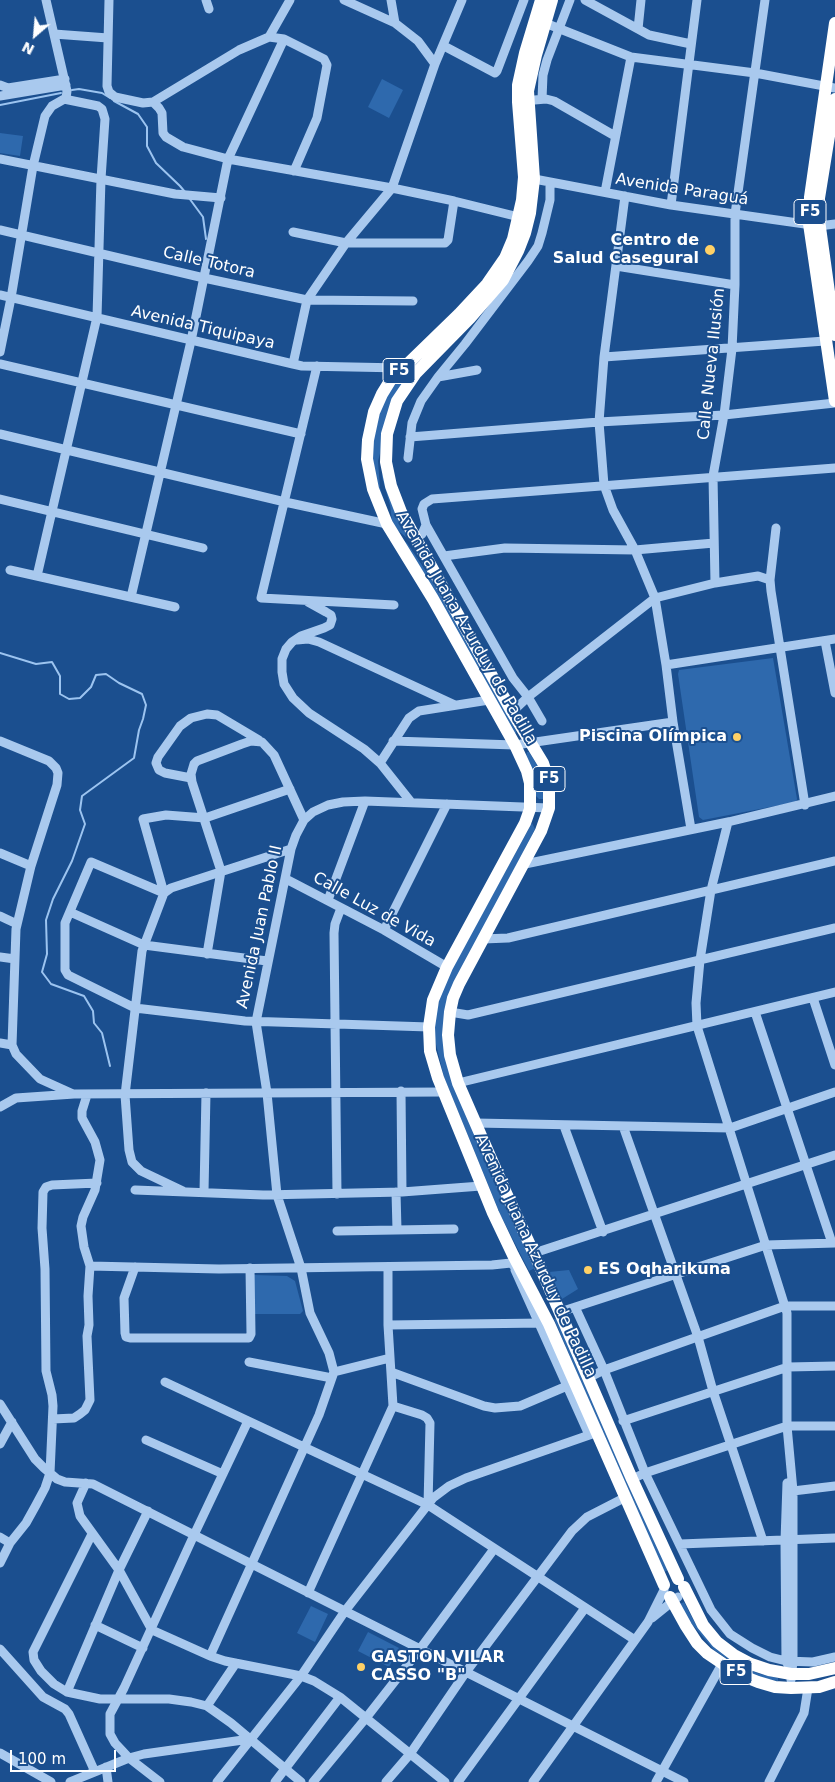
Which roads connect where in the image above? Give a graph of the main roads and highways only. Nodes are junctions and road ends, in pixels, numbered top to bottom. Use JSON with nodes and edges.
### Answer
{"nodes":[{"id":1,"x":541,"y":0,"type":"edge"},
{"id":2,"x":552,"y":0,"type":"edge"},
{"id":3,"x":540,"y":21,"type":"junction"},
{"id":4,"x":835,"y":23,"type":"edge"},
{"id":5,"x":830,"y":87,"type":"edge"},
{"id":6,"x":835,"y":99,"type":"edge"},
{"id":7,"x":529,"y":178,"type":"junction"},
{"id":8,"x":814,"y":225,"type":"junction"},
{"id":9,"x":830,"y":338,"type":"edge"},
{"id":10,"x":835,"y":402,"type":"edge"},
{"id":11,"x":386,"y":451,"type":"junction"},
{"id":12,"x":387,"y":524,"type":"junction"},
{"id":13,"x":446,"y":590,"type":"junction"},
{"id":14,"x":542,"y":1271,"type":"junction"},
{"id":15,"x":525,"y":1277,"type":"junction"},
{"id":16,"x":540,"y":1305,"type":"junction"},
{"id":17,"x":557,"y":1306,"type":"junction"},
{"id":18,"x":673,"y":1591,"type":"junction"},
{"id":19,"x":835,"y":1668,"type":"edge"},
{"id":20,"x":835,"y":1682,"type":"edge"}],
"edges":[{"from":1,"to":3,"type":"highway","name":"Avenida Juana Azurduy de Padilla","number":"F5"},
{"from":2,"to":3,"type":"highway","name":"Avenida Juana Azurduy de Padilla","number":"F5"},
{"from":3,"to":7,"type":"highway","name":"Avenida Juana Azurduy de Padilla","number":"F5"},
{"from":4,"to":5,"type":"highway","number":"F5"},
{"from":5,"to":8,"type":"highway","number":"F5"},
{"from":6,"to":8,"type":"highway","number":"F5"},
{"from":7,"to":11,"type":"highway","name":"Avenida Juana Azurduy de Padilla","number":"F5"},
{"from":7,"to":12,"type":"highway","name":"Avenida Juana Azurduy de Padilla","number":"F5"},
{"from":8,"to":9,"type":"highway","number":"F5"},
{"from":9,"to":10,"type":"highway","number":"F5"},
{"from":11,"to":12,"type":"highway"},
{"from":11,"to":13,"type":"highway","name":"Avenida Juana Azurduy de Padilla","number":"F5"},
{"from":12,"to":13,"type":"highway"},
{"from":12,"to":15,"type":"highway","name":"Avenida Juana Azurduy de Padilla","number":"F5"},
{"from":13,"to":14,"type":"highway","name":"Avenida Juana Azurduy de Padilla","number":"F5"},
{"from":14,"to":15,"type":"highway"},
{"from":14,"to":17,"type":"highway","name":"Avenida Juana Azurduy de Padilla","number":"F5"},
{"from":15,"to":16,"type":"highway","name":"Avenida Juana Azurduy de Padilla","number":"F5"},
{"from":16,"to":17,"type":"highway"},
{"from":16,"to":18,"type":"highway","name":"Avenida Juana Azurduy de Padilla","number":"F5"},
{"from":17,"to":18,"type":"highway","name":"Avenida Juana Azurduy de Padilla","number":"F5"},
{"from":18,"to":19,"type":"highway","name":"Avenida Juana Azurduy de Padilla","number":"F5"},
{"from":18,"to":20,"type":"highway","name":"Avenida Juana Azurduy de Padilla","number":"F5"}]}
